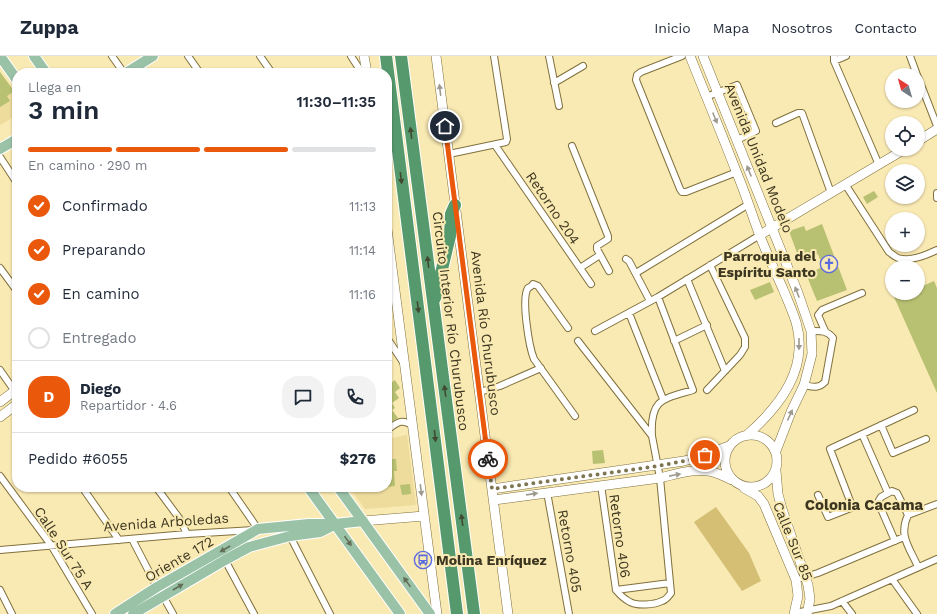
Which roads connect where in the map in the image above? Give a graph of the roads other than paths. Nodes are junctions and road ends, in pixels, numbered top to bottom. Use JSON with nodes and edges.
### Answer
{"nodes":[{"id":1,"x":0,"y":56,"type":"edge"},
{"id":2,"x":34,"y":56,"type":"edge"},
{"id":3,"x":112,"y":56,"type":"edge"},
{"id":4,"x":153,"y":56,"type":"edge"},
{"id":5,"x":188,"y":56,"type":"edge"},
{"id":6,"x":260,"y":56,"type":"edge"},
{"id":7,"x":351,"y":56,"type":"edge"},
{"id":8,"x":364,"y":56,"type":"edge"},
{"id":9,"x":386,"y":56,"type":"edge"},
{"id":10,"x":401,"y":56,"type":"edge"},
{"id":11,"x":436,"y":56,"type":"edge"},
{"id":12,"x":494,"y":56,"type":"edge"},
{"id":13,"x":549,"y":56,"type":"edge"},
{"id":14,"x":682,"y":56,"type":"edge"},
{"id":15,"x":690,"y":56,"type":"edge"},
{"id":16,"x":703,"y":56,"type":"edge"},
{"id":17,"x":846,"y":56,"type":"edge"},
{"id":18,"x":910,"y":56,"type":"edge"},
{"id":19,"x":834,"y":58,"type":"edge"},
{"id":20,"x":584,"y":66,"type":"dead end"},
{"id":21,"x":42,"y":68,"type":"edge"},
{"id":22,"x":121,"y":68,"type":"edge"},
{"id":23,"x":133,"y":68,"type":"edge"},
{"id":24,"x":196,"y":68,"type":"edge"},
{"id":25,"x":268,"y":68,"type":"edge"},
{"id":26,"x":359,"y":68,"type":"edge"},
{"id":27,"x":366,"y":68,"type":"edge"},
{"id":28,"x":388,"y":68,"type":"edge"},
{"id":29,"x":915,"y":68,"type":"edge"},
{"id":30,"x":12,"y":73,"type":"edge"},
{"id":31,"x":554,"y":83,"type":"junction"},
{"id":32,"x":718,"y":93,"type":"junction"},
{"id":33,"x":925,"y":94,"type":"edge"},
{"id":34,"x":706,"y":98,"type":"junction"},
{"id":35,"x":392,"y":102,"type":"edge"},
{"id":36,"x":559,"y":106,"type":"dead end"},
{"id":37,"x":776,"y":123,"type":"dead end"},
{"id":38,"x":937,"y":126,"type":"edge"},
{"id":39,"x":937,"y":130,"type":"edge"},
{"id":40,"x":925,"y":137,"type":"edge"},
{"id":41,"x":737,"y":140,"type":"junction"},
{"id":42,"x":12,"y":142,"type":"edge"},
{"id":43,"x":495,"y":145,"type":"junction"},
{"id":44,"x":572,"y":146,"type":"dead end"},
{"id":45,"x":0,"y":149,"type":"edge"},
{"id":46,"x":449,"y":154,"type":"junction"},
{"id":47,"x":893,"y":156,"type":"edge"},
{"id":48,"x":0,"y":157,"type":"edge"},
{"id":49,"x":878,"y":165,"type":"junction"},
{"id":50,"x":737,"y":172,"type":"junction"},
{"id":51,"x":12,"y":175,"type":"edge"},
{"id":52,"x":845,"y":184,"type":"junction"},
{"id":53,"x":831,"y":193,"type":"junction"},
{"id":54,"x":937,"y":193,"type":"edge"},
{"id":55,"x":937,"y":198,"type":"edge"},
{"id":56,"x":749,"y":204,"type":"junction"},
{"id":57,"x":455,"y":205,"type":"junction"},
{"id":58,"x":772,"y":228,"type":"junction"},
{"id":59,"x":760,"y":235,"type":"junction"},
{"id":60,"x":937,"y":250,"type":"edge"},
{"id":61,"x":600,"y":255,"type":"junction"},
{"id":62,"x":626,"y":259,"type":"dead end"},
{"id":63,"x":710,"y":265,"type":"junction"},
{"id":64,"x":0,"y":268,"type":"edge"},
{"id":65,"x":580,"y":268,"type":"junction"},
{"id":66,"x":392,"y":270,"type":"edge"},
{"id":67,"x":609,"y":271,"type":"dead end"},
{"id":68,"x":636,"y":273,"type":"junction"},
{"id":69,"x":687,"y":279,"type":"junction"},
{"id":70,"x":12,"y":284,"type":"edge"},
{"id":71,"x":591,"y":284,"type":"dead end"},
{"id":72,"x":862,"y":293,"type":"dead end"},
{"id":73,"x":658,"y":297,"type":"junction"},
{"id":74,"x":650,"y":301,"type":"junction"},
{"id":75,"x":434,"y":305,"type":"junction"},
{"id":76,"x":629,"y":313,"type":"junction"},
{"id":77,"x":707,"y":325,"type":"junction"},
{"id":78,"x":568,"y":328,"type":"dead end"},
{"id":79,"x":595,"y":331,"type":"dead end"},
{"id":80,"x":811,"y":331,"type":"junction"},
{"id":81,"x":824,"y":331,"type":"junction"},
{"id":82,"x":578,"y":341,"type":"dead end"},
{"id":83,"x":674,"y":341,"type":"junction"},
{"id":84,"x":392,"y":346,"type":"edge"},
{"id":85,"x":405,"y":365,"type":"junction"},
{"id":86,"x":541,"y":368,"type":"junction"},
{"id":87,"x":0,"y":370,"type":"edge"},
{"id":88,"x":725,"y":371,"type":"junction"},
{"id":89,"x":804,"y":385,"type":"junction"},
{"id":90,"x":12,"y":386,"type":"edge"},
{"id":91,"x":707,"y":390,"type":"dead end"},
{"id":92,"x":480,"y":392,"type":"junction"},
{"id":93,"x":12,"y":394,"type":"edge"},
{"id":94,"x":663,"y":399,"type":"junction"},
{"id":95,"x":0,"y":402,"type":"edge"},
{"id":96,"x":12,"y":408,"type":"edge"},
{"id":97,"x":914,"y":410,"type":"dead end"},
{"id":98,"x":575,"y":416,"type":"dead end"},
{"id":99,"x":0,"y":417,"type":"edge"},
{"id":100,"x":412,"y":424,"type":"junction"},
{"id":101,"x":881,"y":425,"type":"junction"},
{"id":102,"x":392,"y":427,"type":"edge"},
{"id":103,"x":862,"y":434,"type":"junction"},
{"id":104,"x":747,"y":435,"type":"junction"},
{"id":105,"x":652,"y":436,"type":"junction"},
{"id":106,"x":926,"y":439,"type":"dead end"},
{"id":107,"x":729,"y":446,"type":"junction"},
{"id":108,"x":776,"y":452,"type":"junction"},
{"id":109,"x":658,"y":466,"type":"junction"},
{"id":110,"x":776,"y":471,"type":"junction"},
{"id":111,"x":0,"y":476,"type":"edge"},
{"id":112,"x":660,"y":478,"type":"junction"},
{"id":113,"x":732,"y":480,"type":"junction"},
{"id":114,"x":601,"y":485,"type":"junction"},
{"id":115,"x":743,"y":487,"type":"junction"},
{"id":116,"x":492,"y":489,"type":"junction"},
{"id":117,"x":85,"y":492,"type":"edge"},
{"id":118,"x":160,"y":492,"type":"edge"},
{"id":119,"x":232,"y":492,"type":"edge"},
{"id":120,"x":312,"y":492,"type":"edge"},
{"id":121,"x":342,"y":492,"type":"edge"},
{"id":122,"x":547,"y":492,"type":"junction"},
{"id":123,"x":888,"y":493,"type":"junction"},
{"id":124,"x":818,"y":494,"type":"dead end"},
{"id":125,"x":494,"y":500,"type":"junction"},
{"id":126,"x":937,"y":504,"type":"edge"},
{"id":127,"x":908,"y":515,"type":"junction"},
{"id":128,"x":424,"y":516,"type":"junction"},
{"id":129,"x":363,"y":521,"type":"junction"},
{"id":130,"x":335,"y":524,"type":"junction"},
{"id":131,"x":258,"y":529,"type":"junction"},
{"id":132,"x":187,"y":534,"type":"junction"},
{"id":133,"x":290,"y":536,"type":"junction"},
{"id":134,"x":904,"y":537,"type":"junction"},
{"id":135,"x":132,"y":539,"type":"junction"},
{"id":136,"x":119,"y":540,"type":"junction"},
{"id":137,"x":269,"y":541,"type":"joint"},
{"id":138,"x":895,"y":541,"type":"junction"},
{"id":139,"x":51,"y":545,"type":"junction"},
{"id":140,"x":0,"y":550,"type":"edge"},
{"id":141,"x":937,"y":559,"type":"edge"},
{"id":142,"x":225,"y":560,"type":"junction"},
{"id":143,"x":918,"y":567,"type":"junction"},
{"id":144,"x":806,"y":577,"type":"junction"},
{"id":145,"x":892,"y":579,"type":"junction"},
{"id":146,"x":796,"y":580,"type":"junction"},
{"id":147,"x":670,"y":583,"type":"junction"},
{"id":148,"x":0,"y":590,"type":"edge"},
{"id":149,"x":616,"y":590,"type":"junction"},
{"id":150,"x":160,"y":591,"type":"junction"},
{"id":151,"x":842,"y":601,"type":"junction"},
{"id":152,"x":807,"y":612,"type":"edge"},
{"id":153,"x":794,"y":613,"type":"edge"},
{"id":154,"x":12,"y":614,"type":"edge"},
{"id":155,"x":92,"y":614,"type":"edge"},
{"id":156,"x":115,"y":614,"type":"edge"},
{"id":157,"x":133,"y":614,"type":"edge"},
{"id":158,"x":173,"y":614,"type":"edge"},
{"id":159,"x":254,"y":614,"type":"edge"},
{"id":160,"x":330,"y":614,"type":"edge"},
{"id":161,"x":400,"y":614,"type":"edge"},
{"id":162,"x":430,"y":614,"type":"edge"},
{"id":163,"x":437,"y":614,"type":"edge"},
{"id":164,"x":457,"y":614,"type":"edge"},
{"id":165,"x":474,"y":614,"type":"edge"},
{"id":166,"x":508,"y":614,"type":"edge"},
{"id":167,"x":569,"y":614,"type":"edge"},
{"id":168,"x":852,"y":614,"type":"edge"},
{"id":169,"x":917,"y":614,"type":"edge"}],
"edges":[{"from":1,"to":30,"type":"main road"},
{"from":2,"to":21,"type":"main road"},
{"from":3,"to":22,"type":"street"},
{"from":4,"to":23,"type":"main road"},
{"from":5,"to":24,"type":"street"},
{"from":6,"to":25,"type":"street"},
{"from":7,"to":26,"type":"street"},
{"from":8,"to":27,"type":"street"},
{"from":9,"to":28,"type":"highway","one_way":true},
{"from":75,"to":10,"type":"highway","name":"Circuito Interior Río Churubusco","one_way":true},
{"from":46,"to":11,"type":"street","name":"Avenida Río Churubusco","one_way":true},
{"from":12,"to":43,"type":"street"},
{"from":13,"to":31,"type":"street"},
{"from":14,"to":50,"type":"street"},
{"from":15,"to":34,"type":"street","name":"Avenida Unidad Modelo"},
{"from":16,"to":32,"type":"street","name":"Avenida Unidad Modelo"},
{"from":17,"to":19,"type":"street"},
{"from":18,"to":29,"type":"street"},
{"from":19,"to":49,"type":"street"},
{"from":20,"to":31,"type":"street"},
{"from":31,"to":36,"type":"street"},
{"from":32,"to":34,"type":"street"},
{"from":32,"to":41,"type":"street","name":"Avenida Unidad Modelo"},
{"from":32,"to":41,"type":"street"},
{"from":33,"to":38,"type":"street"},
{"from":34,"to":50,"type":"street","name":"Avenida Unidad Modelo","one_way":true},
{"from":35,"to":164,"type":"highway","one_way":true},
{"from":37,"to":53,"type":"street"},
{"from":39,"to":40,"type":"street"},
{"from":58,"to":41,"type":"street","name":"Avenida Unidad Modelo","one_way":true},
{"from":42,"to":45,"type":"main road"},
{"from":43,"to":46,"type":"street"},
{"from":43,"to":65,"type":"street","name":"Retorno 204"},
{"from":44,"to":61,"type":"street"},
{"from":46,"to":57,"type":"street","name":"Avenida Río Churubusco"},
{"from":47,"to":49,"type":"street"},
{"from":48,"to":51,"type":"street"},
{"from":49,"to":52,"type":"street"},
{"from":50,"to":56,"type":"street","name":"Avenida Unidad Modelo"},
{"from":52,"to":53,"type":"street"},
{"from":52,"to":60,"type":"street"},
{"from":53,"to":58,"type":"street"},
{"from":54,"to":55,"type":"street"},
{"from":56,"to":59,"type":"street","name":"Avenida Unidad Modelo"},
{"from":56,"to":68,"type":"street"},
{"from":57,"to":75,"type":"highway"},
{"from":57,"to":92,"type":"street","name":"Avenida Río Churubusco"},
{"from":58,"to":59,"type":"street"},
{"from":80,"to":58,"type":"street","name":"Avenida Unidad Modelo","one_way":true},
{"from":59,"to":63,"type":"street"},
{"from":59,"to":104,"type":"street","name":"Avenida Unidad Modelo","one_way":true},
{"from":61,"to":65,"type":"street"},
{"from":61,"to":67,"type":"street"},
{"from":62,"to":68,"type":"street"},
{"from":63,"to":69,"type":"street"},
{"from":63,"to":88,"type":"street"},
{"from":64,"to":70,"type":"street"},
{"from":65,"to":71,"type":"street","name":"Retorno 204"},
{"from":66,"to":85,"type":"street"},
{"from":68,"to":74,"type":"street"},
{"from":69,"to":73,"type":"street"},
{"from":69,"to":77,"type":"street"},
{"from":72,"to":81,"type":"street"},
{"from":73,"to":74,"type":"street"},
{"from":73,"to":83,"type":"street"},
{"from":74,"to":76,"type":"street"},
{"from":165,"to":75,"type":"highway","name":"Circuito Interior Río Churubusco","one_way":true},
{"from":76,"to":79,"type":"street"},
{"from":76,"to":94,"type":"street"},
{"from":77,"to":83,"type":"street"},
{"from":77,"to":88,"type":"street"},
{"from":78,"to":86,"type":"street"},
{"from":80,"to":81,"type":"street"},
{"from":80,"to":89,"type":"street","name":"Avenida Unidad Modelo"},
{"from":81,"to":89,"type":"street"},
{"from":82,"to":105,"type":"street"},
{"from":83,"to":94,"type":"street"},
{"from":84,"to":85,"type":"street"},
{"from":85,"to":100,"type":"street"},
{"from":86,"to":92,"type":"street"},
{"from":86,"to":98,"type":"street"},
{"from":87,"to":90,"type":"street"},
{"from":88,"to":91,"type":"street"},
{"from":108,"to":89,"type":"street","name":"Avenida Unidad Modelo","one_way":true},
{"from":92,"to":116,"type":"street","name":"Avenida Río Churubusco"},
{"from":93,"to":95,"type":"street"},
{"from":94,"to":105,"type":"street"},
{"from":96,"to":99,"type":"street"},
{"from":97,"to":101,"type":"street"},
{"from":100,"to":102,"type":"street"},
{"from":100,"to":128,"type":"street","one_way":true},
{"from":101,"to":103,"type":"street"},
{"from":101,"to":106,"type":"street"},
{"from":103,"to":123,"type":"street"},
{"from":103,"to":124,"type":"street"},
{"from":104,"to":107,"type":"street"},
{"from":104,"to":108,"type":"street"},
{"from":105,"to":109,"type":"street"},
{"from":107,"to":109,"type":"street"},
{"from":107,"to":113,"type":"street"},
{"from":108,"to":110,"type":"street"},
{"from":109,"to":112,"type":"street"},
{"from":109,"to":116,"type":"street"},
{"from":110,"to":115,"type":"street"},
{"from":110,"to":144,"type":"street","name":"Calle Sur 85"},
{"from":111,"to":139,"type":"street","name":"Calle Sur 75 A"},
{"from":112,"to":113,"type":"street","one_way":true},
{"from":112,"to":114,"type":"street"},
{"from":112,"to":147,"type":"street"},
{"from":113,"to":115,"type":"street"},
{"from":114,"to":122,"type":"street"},
{"from":114,"to":149,"type":"street","name":"Retorno 406"},
{"from":115,"to":146,"type":"street","name":"Calle Sur 85"},
{"from":116,"to":125,"type":"street","name":"Avenida Río Churubusco"},
{"from":117,"to":136,"type":"street"},
{"from":118,"to":132,"type":"street"},
{"from":119,"to":131,"type":"street"},
{"from":120,"to":130,"type":"main road"},
{"from":121,"to":129,"type":"main road"},
{"from":125,"to":122,"type":"street","one_way":true},
{"from":122,"to":167,"type":"street","name":"Retorno 405"},
{"from":123,"to":127,"type":"street"},
{"from":123,"to":138,"type":"street"},
{"from":125,"to":166,"type":"street","name":"Avenida Río Churubusco"},
{"from":126,"to":127,"type":"street"},
{"from":127,"to":134,"type":"street"},
{"from":128,"to":129,"type":"street","name":"Avenida Arboledas"},
{"from":128,"to":163,"type":"street"},
{"from":129,"to":130,"type":"main road","name":"Avenida Arboledas"},
{"from":162,"to":129,"type":"main road","one_way":true},
{"from":130,"to":131,"type":"main road","name":"Avenida Arboledas"},
{"from":130,"to":133,"type":"main road","name":"Avenida Arboledas"},
{"from":130,"to":161,"type":"main road","one_way":true},
{"from":131,"to":132,"type":"street","name":"Avenida Arboledas"},
{"from":131,"to":150,"type":"main road","name":"Oriente 172","one_way":true},
{"from":132,"to":135,"type":"street","name":"Avenida Arboledas"},
{"from":133,"to":137,"type":"main road","name":"Avenida Arboledas"},
{"from":133,"to":160,"type":"street"},
{"from":134,"to":138,"type":"street"},
{"from":134,"to":143,"type":"street"},
{"from":135,"to":136,"type":"street","name":"Avenida Arboledas"},
{"from":135,"to":150,"type":"street"},
{"from":136,"to":139,"type":"street","name":"Avenida Arboledas"},
{"from":137,"to":142,"type":"main road","name":"Oriente 172"},
{"from":138,"to":144,"type":"street"},
{"from":139,"to":140,"type":"street","name":"Avenida Arboledas"},
{"from":139,"to":155,"type":"street","name":"Calle Sur 75 A"},
{"from":141,"to":143,"type":"street"},
{"from":150,"to":142,"type":"main road","name":"Oriente 172","one_way":true},
{"from":142,"to":159,"type":"street"},
{"from":143,"to":145,"type":"street"},
{"from":144,"to":146,"type":"street"},
{"from":144,"to":152,"type":"street","name":"Calle Sur 85"},
{"from":145,"to":151,"type":"street"},
{"from":145,"to":169,"type":"street"},
{"from":146,"to":153,"type":"street","name":"Calle Sur 85"},
{"from":147,"to":149,"type":"street"},
{"from":147,"to":149,"type":"street"},
{"from":148,"to":154,"type":"street"},
{"from":150,"to":156,"type":"main road","name":"Oriente 172"},
{"from":150,"to":157,"type":"main road","name":"Oriente 172"},
{"from":150,"to":158,"type":"street"},
{"from":151,"to":152,"type":"street"},
{"from":151,"to":168,"type":"street"},
{"from":152,"to":153,"type":"street"}]}
